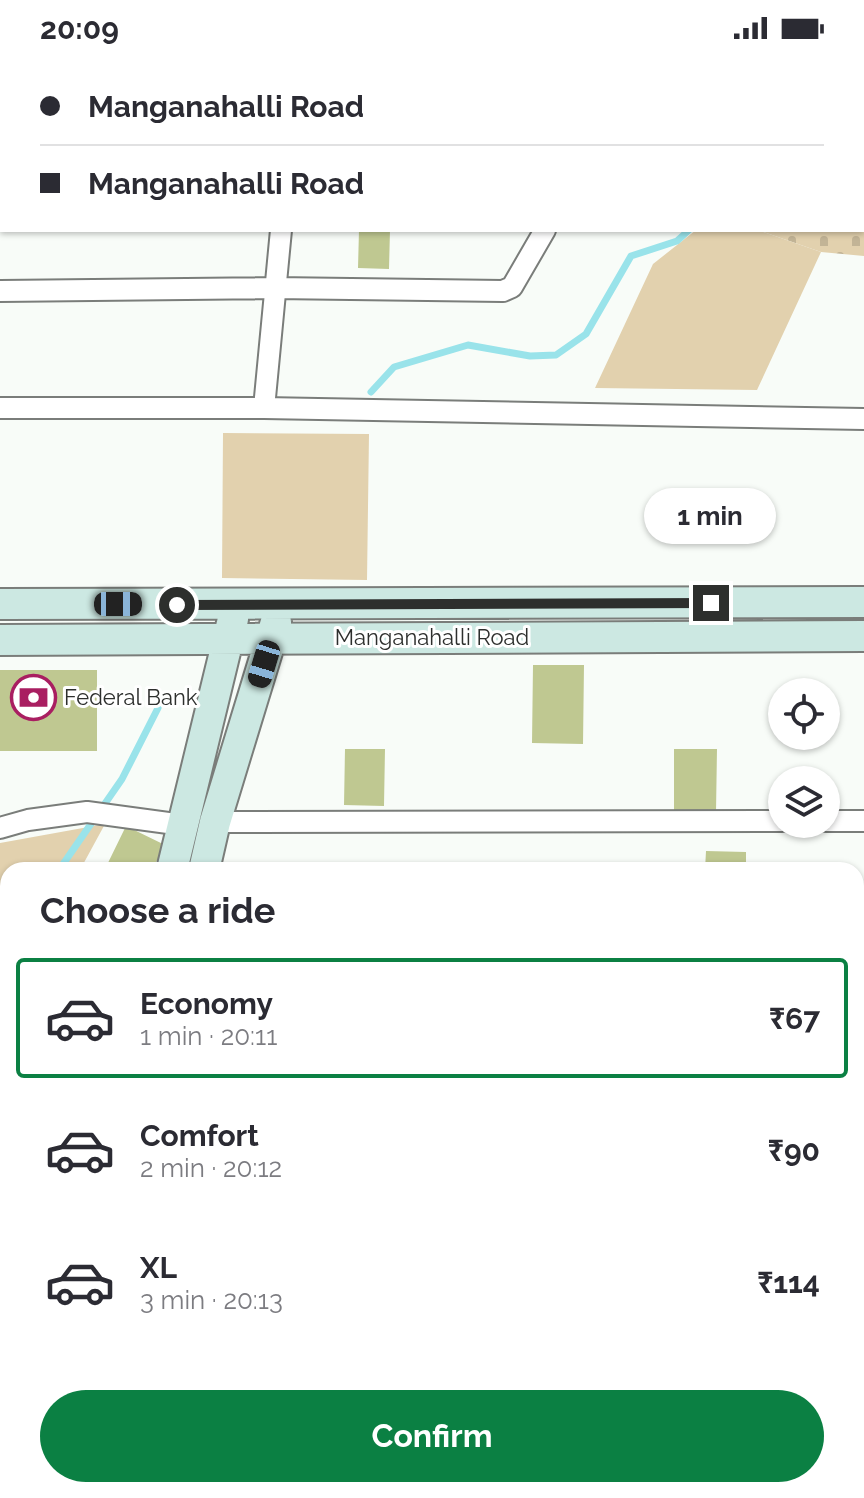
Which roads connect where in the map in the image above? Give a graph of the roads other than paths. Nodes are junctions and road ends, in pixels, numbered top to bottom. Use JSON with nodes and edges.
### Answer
{"nodes":[{"id":1,"x":281,"y":232,"type":"edge"},
{"id":2,"x":544,"y":232,"type":"edge"},
{"id":3,"x":275,"y":288,"type":"junction"},
{"id":4,"x":0,"y":291,"type":"edge"},
{"id":5,"x":0,"y":408,"type":"edge"},
{"id":6,"x":264,"y":408,"type":"junction"},
{"id":7,"x":864,"y":419,"type":"edge"},
{"id":8,"x":864,"y":602,"type":"edge"},
{"id":9,"x":0,"y":604,"type":"edge"},
{"id":10,"x":236,"y":605,"type":"junction"},
{"id":11,"x":281,"y":605,"type":"junction"},
{"id":12,"x":864,"y":636,"type":"edge"},
{"id":13,"x":229,"y":638,"type":"junction"},
{"id":14,"x":272,"y":638,"type":"junction"},
{"id":15,"x":0,"y":640,"type":"edge"},
{"id":16,"x":768,"y":821,"type":"edge"},
{"id":17,"x":840,"y":821,"type":"edge"},
{"id":18,"x":864,"y":821,"type":"edge"},
{"id":19,"x":215,"y":822,"type":"junction"},
{"id":20,"x":183,"y":825,"type":"junction"},
{"id":21,"x":0,"y":828,"type":"edge"},
{"id":22,"x":174,"y":862,"type":"edge"},
{"id":23,"x":206,"y":862,"type":"edge"}],
"edges":[{"from":1,"to":3,"type":"street"},
{"from":2,"to":3,"type":"street"},
{"from":3,"to":4,"type":"street"},
{"from":3,"to":6,"type":"street"},
{"from":5,"to":6,"type":"street"},
{"from":6,"to":7,"type":"street"},
{"from":8,"to":11,"type":"street","name":"Manganahalli Road"},
{"from":9,"to":10,"type":"street","name":"Manganahalli Road"},
{"from":10,"to":11,"type":"street","name":"Manganahalli Road"},
{"from":10,"to":13,"type":"street"},
{"from":11,"to":14,"type":"street"},
{"from":12,"to":14,"type":"street","name":"Manganahalli Road"},
{"from":13,"to":14,"type":"street","name":"Manganahalli Road"},
{"from":13,"to":15,"type":"street","name":"Manganahalli Road"},
{"from":13,"to":20,"type":"street"},
{"from":14,"to":19,"type":"street"},
{"from":16,"to":19,"type":"street"},
{"from":17,"to":18,"type":"street"},
{"from":19,"to":23,"type":"street"},
{"from":20,"to":21,"type":"street"},
{"from":20,"to":22,"type":"street"}]}
